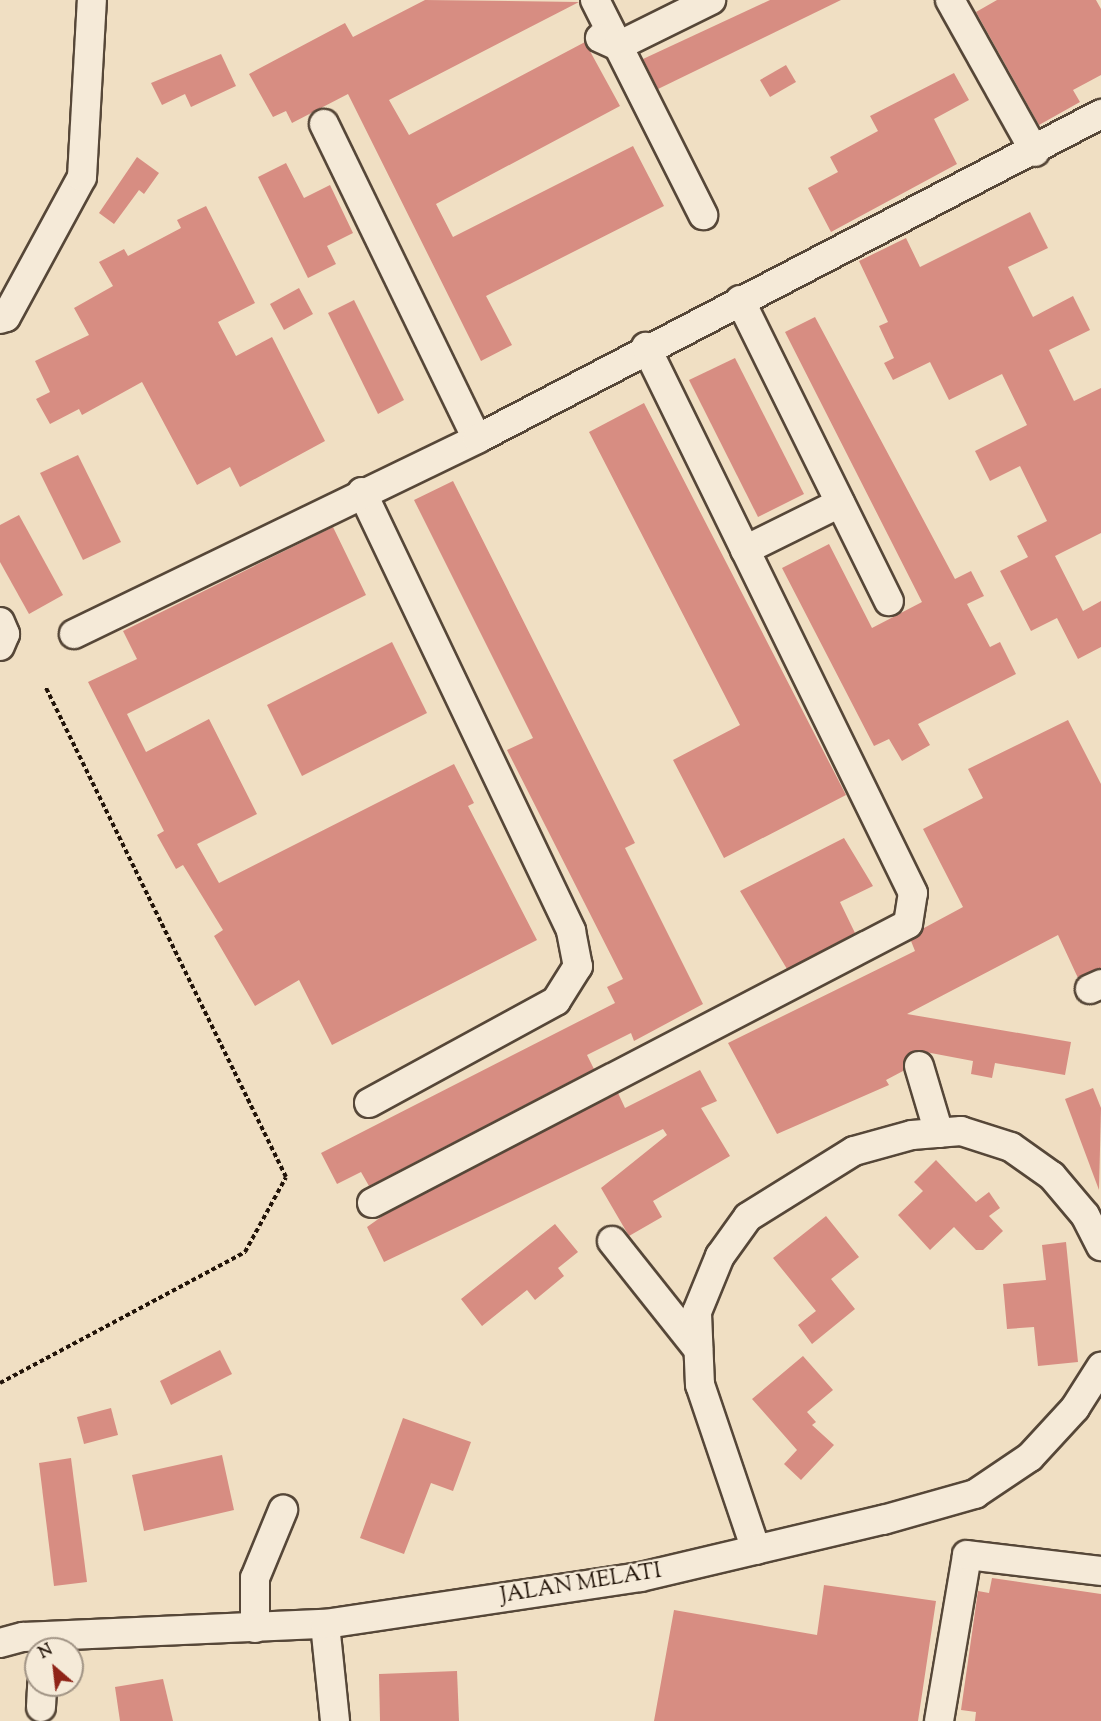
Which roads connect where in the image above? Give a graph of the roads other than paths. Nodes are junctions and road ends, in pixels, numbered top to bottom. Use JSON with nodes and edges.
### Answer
{"nodes":[{"id":1,"x":92,"y":0,"type":"edge"},
{"id":2,"x":595,"y":0,"type":"edge"},
{"id":3,"x":711,"y":0,"type":"edge"},
{"id":4,"x":950,"y":0,"type":"edge"},
{"id":5,"x":590,"y":33,"type":"dead end"},
{"id":6,"x":618,"y":46,"type":"junction"},
{"id":7,"x":1101,"y":114,"type":"edge"},
{"id":8,"x":324,"y":124,"type":"dead end"},
{"id":9,"x":1035,"y":152,"type":"junction"},
{"id":10,"x":703,"y":215,"type":"dead end"},
{"id":11,"x":740,"y":300,"type":"junction"},
{"id":12,"x":0,"y":319,"type":"edge"},
{"id":13,"x":646,"y":348,"type":"junction"},
{"id":14,"x":477,"y":439,"type":"junction"},
{"id":15,"x":362,"y":492,"type":"junction"},
{"id":16,"x":840,"y":503,"type":"junction"},
{"id":17,"x":745,"y":550,"type":"junction"},
{"id":18,"x":889,"y":601,"type":"dead end"},
{"id":19,"x":0,"y":622,"type":"edge"},
{"id":20,"x":74,"y":634,"type":"dead end"},
{"id":21,"x":0,"y":646,"type":"edge"},
{"id":22,"x":919,"y":1066,"type":"dead end"},
{"id":23,"x":369,"y":1103,"type":"dead end"},
{"id":24,"x":939,"y":1133,"type":"junction"},
{"id":25,"x":372,"y":1203,"type":"dead end"},
{"id":26,"x":612,"y":1241,"type":"dead end"},
{"id":27,"x":1101,"y":1246,"type":"edge"},
{"id":28,"x":698,"y":1349,"type":"junction"},
{"id":29,"x":1101,"y":1368,"type":"edge"},
{"id":30,"x":283,"y":1510,"type":"dead end"},
{"id":31,"x":756,"y":1550,"type":"junction"},
{"id":32,"x":1101,"y":1571,"type":"edge"},
{"id":33,"x":326,"y":1624,"type":"junction"},
{"id":34,"x":255,"y":1628,"type":"junction"},
{"id":35,"x":84,"y":1640,"type":"edge"},
{"id":36,"x":0,"y":1643,"type":"edge"},
{"id":37,"x":24,"y":1643,"type":"edge"},
{"id":38,"x":335,"y":1721,"type":"edge"},
{"id":39,"x":939,"y":1721,"type":"edge"}],
"edges":[{"from":1,"to":12,"type":"lane"},
{"from":2,"to":6,"type":"lane"},
{"from":3,"to":6,"type":"lane"},
{"from":4,"to":9,"type":"lane"},
{"from":5,"to":6,"type":"lane"},
{"from":6,"to":10,"type":"lane"},
{"from":7,"to":9,"type":"lane"},
{"from":8,"to":14,"type":"lane"},
{"from":9,"to":11,"type":"lane"},
{"from":11,"to":13,"type":"lane"},
{"from":11,"to":16,"type":"lane"},
{"from":13,"to":14,"type":"lane"},
{"from":13,"to":17,"type":"lane"},
{"from":14,"to":15,"type":"lane"},
{"from":15,"to":20,"type":"lane"},
{"from":15,"to":23,"type":"lane"},
{"from":16,"to":17,"type":"lane"},
{"from":16,"to":18,"type":"lane"},
{"from":17,"to":25,"type":"lane"},
{"from":19,"to":21,"type":"lane"},
{"from":22,"to":24,"type":"lane"},
{"from":24,"to":27,"type":"lane"},
{"from":24,"to":28,"type":"lane"},
{"from":26,"to":28,"type":"lane"},
{"from":28,"to":31,"type":"lane"},
{"from":29,"to":31,"type":"lane","name":"JALAN MELATI"},
{"from":30,"to":34,"type":"lane"},
{"from":31,"to":33,"type":"lane","name":"JALAN MELATI"},
{"from":32,"to":39,"type":"lane"},
{"from":33,"to":34,"type":"lane","name":"JALAN MELATI"},
{"from":33,"to":38,"type":"lane"},
{"from":34,"to":35,"type":"lane","name":"JALAN MELATI"},
{"from":36,"to":37,"type":"lane","name":"JALAN MELATI"}]}
